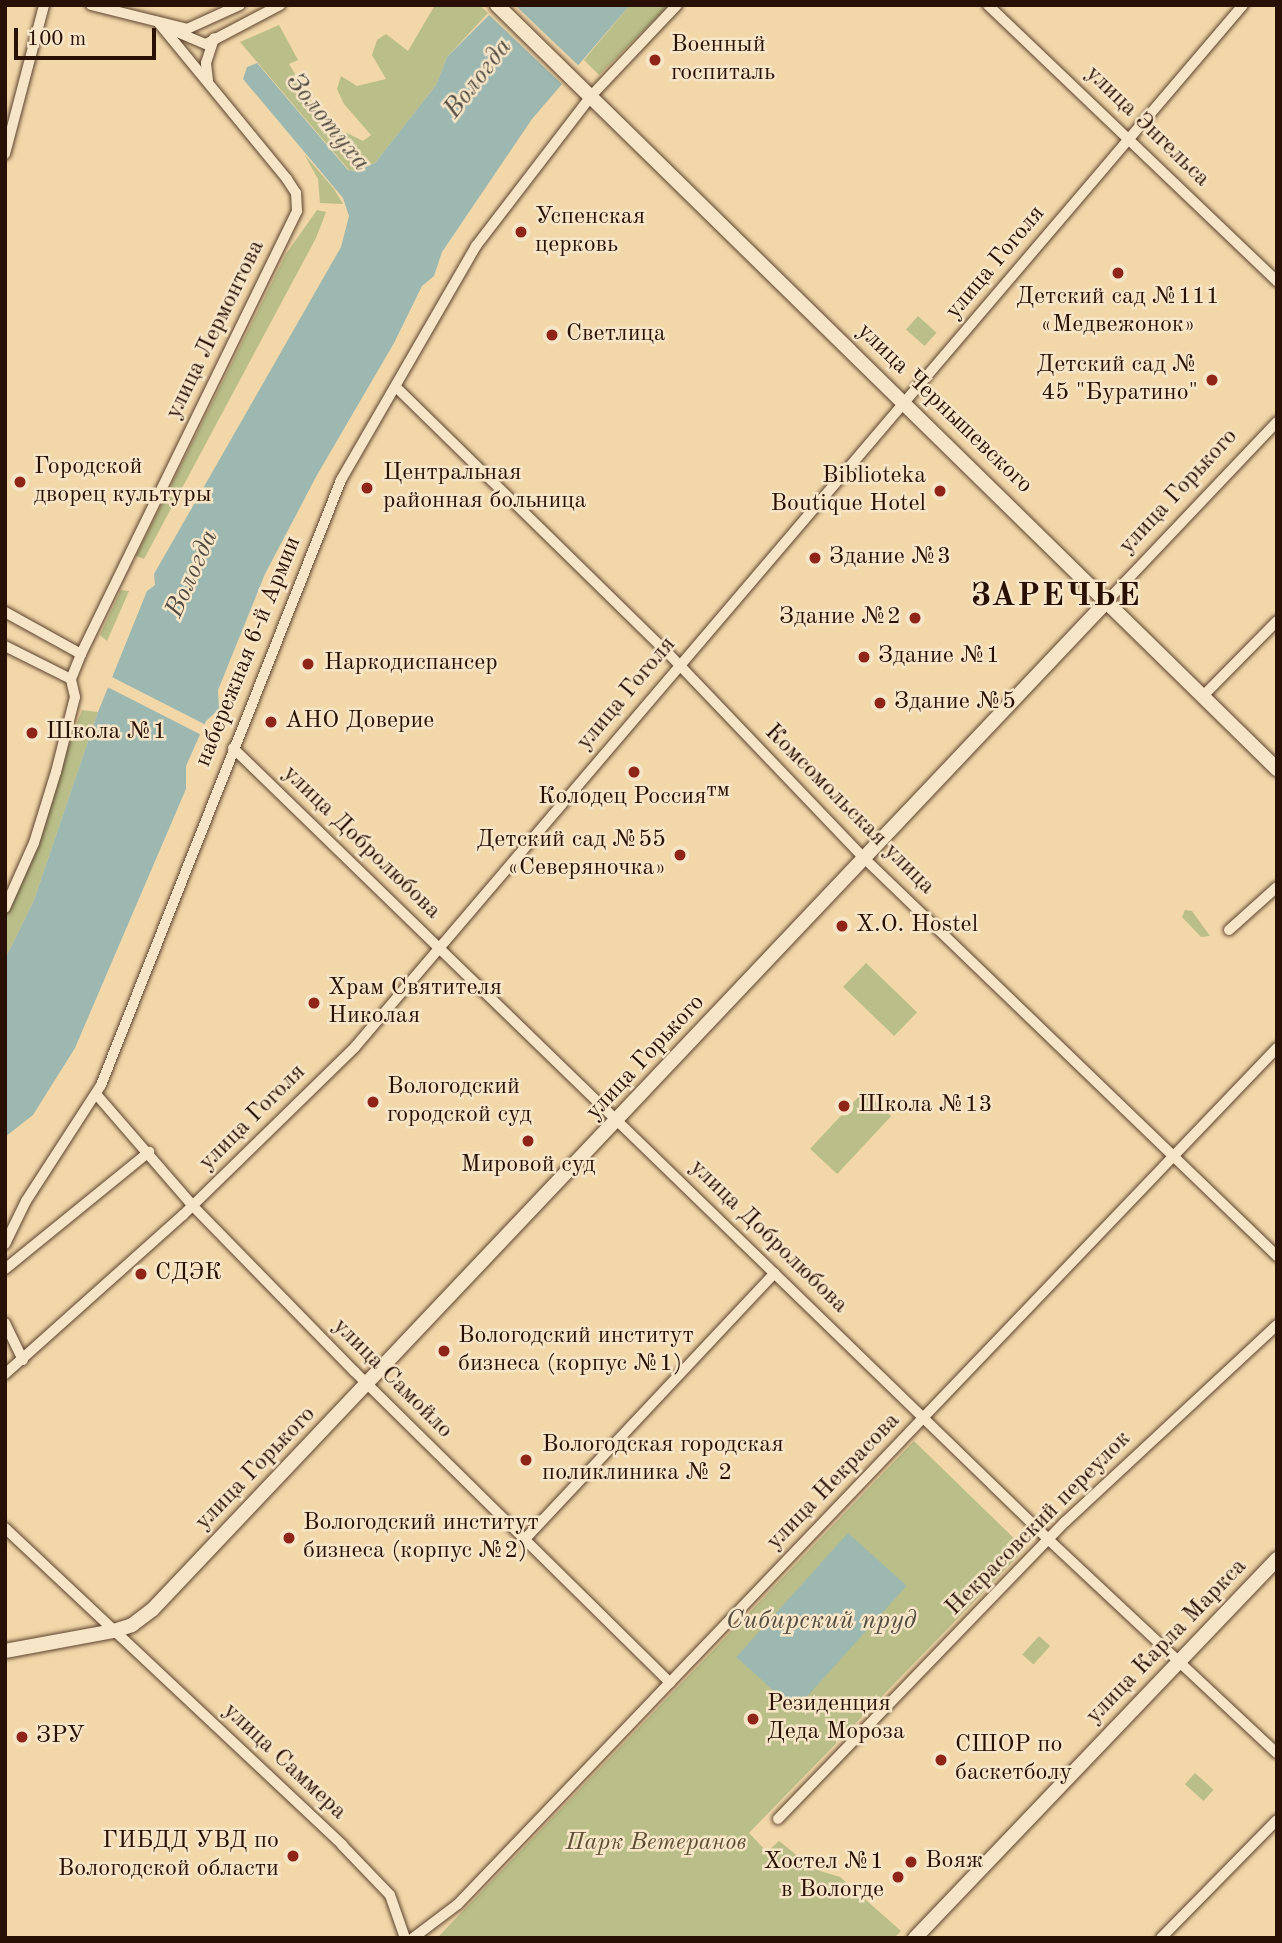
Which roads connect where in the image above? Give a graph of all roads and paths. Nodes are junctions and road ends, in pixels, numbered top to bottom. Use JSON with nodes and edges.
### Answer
{"nodes":[{"id":1,"x":44,"y":5,"type":"edge"},
{"id":2,"x":91,"y":5,"type":"edge"},
{"id":3,"x":240,"y":5,"type":"edge"},
{"id":4,"x":280,"y":5,"type":"edge"},
{"id":5,"x":497,"y":5,"type":"edge"},
{"id":6,"x":677,"y":5,"type":"edge"},
{"id":7,"x":988,"y":5,"type":"edge"},
{"id":8,"x":1235,"y":8,"type":"edge"},
{"id":9,"x":206,"y":21,"type":"junction"},
{"id":10,"x":158,"y":22,"type":"junction"},
{"id":11,"x":215,"y":35,"type":"junction"},
{"id":12,"x":194,"y":41,"type":"junction"},
{"id":13,"x":190,"y":60,"type":"junction"},
{"id":14,"x":209,"y":82,"type":"junction"},
{"id":15,"x":592,"y":95,"type":"junction"},
{"id":16,"x":1130,"y":138,"type":"junction"},
{"id":17,"x":5,"y":154,"type":"edge"},
{"id":18,"x":1277,"y":281,"type":"edge"},
{"id":19,"x":397,"y":388,"type":"junction"},
{"id":20,"x":905,"y":401,"type":"junction"},
{"id":21,"x":1277,"y":422,"type":"edge"},
{"id":22,"x":1107,"y":601,"type":"junction"},
{"id":23,"x":5,"y":612,"type":"edge"},
{"id":24,"x":1277,"y":621,"type":"edge"},
{"id":25,"x":5,"y":646,"type":"edge"},
{"id":26,"x":81,"y":654,"type":"junction"},
{"id":27,"x":679,"y":665,"type":"junction"},
{"id":28,"x":71,"y":679,"type":"junction"},
{"id":29,"x":1203,"y":695,"type":"junction"},
{"id":30,"x":233,"y":748,"type":"junction"},
{"id":31,"x":1277,"y":769,"type":"edge"},
{"id":32,"x":864,"y":858,"type":"junction"},
{"id":33,"x":1277,"y":887,"type":"edge"},
{"id":34,"x":5,"y":908,"type":"edge"},
{"id":35,"x":1229,"y":930,"type":"dead end"},
{"id":36,"x":439,"y":948,"type":"junction"},
{"id":37,"x":1277,"y":1048,"type":"edge"},
{"id":38,"x":96,"y":1094,"type":"junction"},
{"id":39,"x":618,"y":1123,"type":"junction"},
{"id":40,"x":149,"y":1152,"type":"junction"},
{"id":41,"x":1174,"y":1157,"type":"junction"},
{"id":42,"x":193,"y":1206,"type":"junction"},
{"id":43,"x":5,"y":1244,"type":"edge"},
{"id":44,"x":1277,"y":1256,"type":"edge"},
{"id":45,"x":5,"y":1269,"type":"edge"},
{"id":46,"x":775,"y":1273,"type":"junction"},
{"id":47,"x":5,"y":1323,"type":"edge"},
{"id":48,"x":1277,"y":1325,"type":"edge"},
{"id":49,"x":23,"y":1360,"type":"junction"},
{"id":50,"x":5,"y":1374,"type":"edge"},
{"id":51,"x":368,"y":1385,"type":"junction"},
{"id":52,"x":924,"y":1419,"type":"junction"},
{"id":53,"x":5,"y":1528,"type":"edge"},
{"id":54,"x":524,"y":1540,"type":"junction"},
{"id":55,"x":1049,"y":1540,"type":"junction"},
{"id":56,"x":1277,"y":1559,"type":"edge"},
{"id":57,"x":114,"y":1631,"type":"junction"},
{"id":58,"x":5,"y":1651,"type":"edge"},
{"id":59,"x":1180,"y":1661,"type":"junction"},
{"id":60,"x":670,"y":1683,"type":"junction"},
{"id":61,"x":1277,"y":1753,"type":"edge"},
{"id":62,"x":778,"y":1819,"type":"dead end"},
{"id":63,"x":1277,"y":1820,"type":"edge"},
{"id":64,"x":405,"y":1938,"type":"edge"},
{"id":65,"x":413,"y":1938,"type":"edge"},
{"id":66,"x":915,"y":1938,"type":"edge"},
{"id":67,"x":1161,"y":1938,"type":"edge"}],
"edges":[{"from":1,"to":17,"type":"street"},
{"from":2,"to":10,"type":"street"},
{"from":3,"to":9,"type":"street"},
{"from":4,"to":11,"type":"street"},
{"from":5,"to":15,"type":"street","name":"улица Чернышевского"},
{"from":6,"to":15,"type":"street","name":"набережная 6-й Армии"},
{"from":7,"to":16,"type":"street","name":"улица Энгельса"},
{"from":8,"to":16,"type":"street","name":"улица Гоголя"},
{"from":9,"to":10,"type":"street"},
{"from":9,"to":11,"type":"street"},
{"from":9,"to":12,"type":"street"},
{"from":10,"to":12,"type":"street"},
{"from":10,"to":13,"type":"street","name":"улица Лермонтова"},
{"from":11,"to":12,"type":"street"},
{"from":11,"to":14,"type":"street"},
{"from":12,"to":13,"type":"street"},
{"from":13,"to":14,"type":"street","name":"улица Лермонтова"},
{"from":14,"to":26,"type":"street","name":"улица Лермонтова"},
{"from":15,"to":19,"type":"street","name":"набережная 6-й Армии"},
{"from":15,"to":20,"type":"street","name":"улица Чернышевского"},
{"from":16,"to":18,"type":"street","name":"улица Энгельса"},
{"from":16,"to":20,"type":"street","name":"улица Гоголя"},
{"from":19,"to":27,"type":"street","name":"Комсомольская улица"},
{"from":19,"to":30,"type":"street","name":"набережная 6-й Армии"},
{"from":20,"to":22,"type":"street","name":"улица Чернышевского"},
{"from":20,"to":27,"type":"street","name":"улица Гоголя"},
{"from":21,"to":22,"type":"street","name":"улица Горького"},
{"from":22,"to":29,"type":"street","name":"улица Чернышевского"},
{"from":22,"to":32,"type":"street","name":"улица Горького"},
{"from":23,"to":26,"type":"street"},
{"from":24,"to":29,"type":"street"},
{"from":25,"to":28,"type":"street"},
{"from":26,"to":28,"type":"street","name":"улица Лермонтова"},
{"from":27,"to":32,"type":"street","name":"Комсомольская улица"},
{"from":27,"to":36,"type":"street","name":"улица Гоголя"},
{"from":28,"to":34,"type":"street"},
{"from":29,"to":31,"type":"street","name":"улица Чернышевского"},
{"from":30,"to":36,"type":"street","name":"улица Добролюбова"},
{"from":30,"to":38,"type":"street","name":"набережная 6-й Армии"},
{"from":32,"to":39,"type":"street","name":"улица Горького"},
{"from":32,"to":41,"type":"street","name":"Комсомольская улица"},
{"from":33,"to":35,"type":"street"},
{"from":36,"to":39,"type":"street","name":"улица Добролюбова"},
{"from":36,"to":42,"type":"street","name":"улица Гоголя"},
{"from":37,"to":41,"type":"street","name":"улица Некрасова"},
{"from":38,"to":40,"type":"street","name":"улица Самойло"},
{"from":38,"to":43,"type":"street","name":"набережная 6-й Армии"},
{"from":39,"to":46,"type":"street","name":"улица Добролюбова"},
{"from":39,"to":51,"type":"street","name":"улица Горького"},
{"from":40,"to":42,"type":"street","name":"улица Самойло"},
{"from":40,"to":45,"type":"street"},
{"from":41,"to":44,"type":"street","name":"Комсомольская улица"},
{"from":41,"to":52,"type":"street","name":"улица Некрасова"},
{"from":42,"to":49,"type":"street","name":"улица Гоголя"},
{"from":42,"to":51,"type":"street","name":"улица Самойло"},
{"from":46,"to":52,"type":"street","name":"улица Добролюбова"},
{"from":46,"to":54,"type":"street"},
{"from":47,"to":49,"type":"street"},
{"from":48,"to":55,"type":"street","name":"Некрасовский переулок"},
{"from":49,"to":50,"type":"street","name":"улица Гоголя"},
{"from":51,"to":54,"type":"street","name":"улица Самойло"},
{"from":51,"to":57,"type":"street","name":"улица Горького"},
{"from":52,"to":55,"type":"street","name":"улица Добролюбова"},
{"from":52,"to":60,"type":"street","name":"улица Некрасова"},
{"from":53,"to":57,"type":"street","name":"улица Саммера"},
{"from":54,"to":60,"type":"street","name":"улица Самойло"},
{"from":55,"to":59,"type":"street","name":"улица Добролюбова"},
{"from":55,"to":62,"type":"street","name":"Некрасовский переулок"},
{"from":56,"to":59,"type":"street","name":"улица Карла Маркса"},
{"from":57,"to":58,"type":"street","name":"улица Горького"},
{"from":57,"to":64,"type":"street","name":"улица Саммера"},
{"from":59,"to":61,"type":"street","name":"улица Добролюбова"},
{"from":59,"to":66,"type":"street","name":"улица Карла Маркса"},
{"from":60,"to":65,"type":"street","name":"улица Некрасова"},
{"from":63,"to":67,"type":"street"}]}
